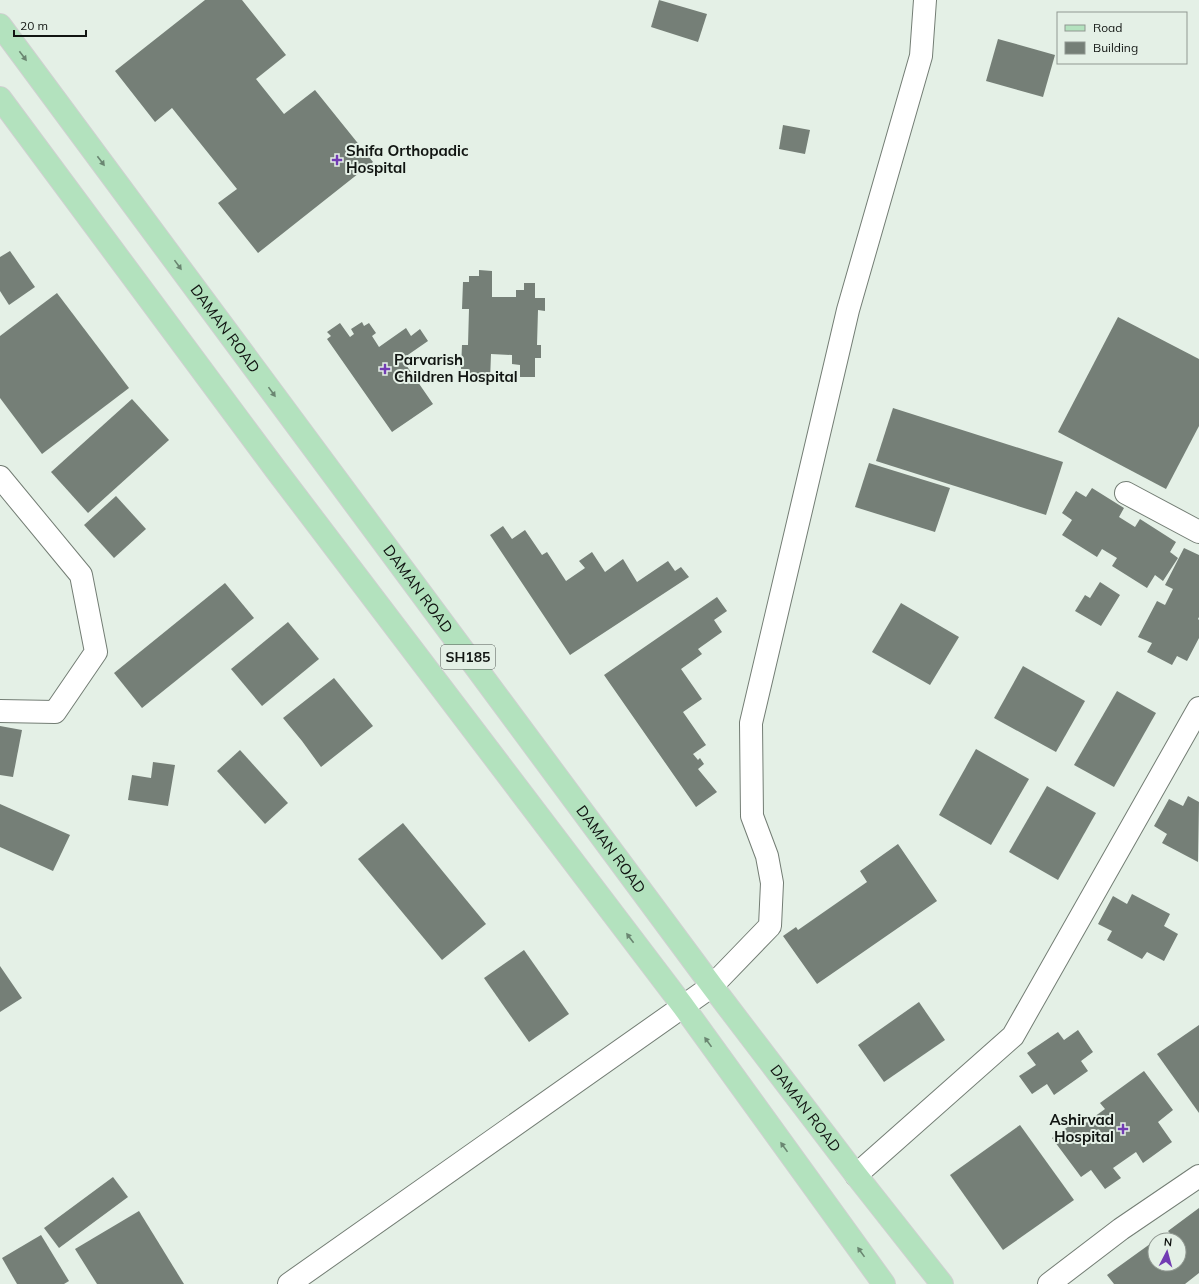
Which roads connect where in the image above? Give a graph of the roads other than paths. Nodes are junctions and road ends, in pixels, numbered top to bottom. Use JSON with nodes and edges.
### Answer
{"nodes":[{"id":1,"x":925,"y":0,"type":"edge"},
{"id":2,"x":0,"y":25,"type":"edge"},
{"id":3,"x":0,"y":98,"type":"edge"},
{"id":4,"x":0,"y":477,"type":"edge"},
{"id":5,"x":1126,"y":493,"type":"dead end"},
{"id":6,"x":1199,"y":532,"type":"edge"},
{"id":7,"x":1199,"y":708,"type":"edge"},
{"id":8,"x":0,"y":711,"type":"edge"},
{"id":9,"x":712,"y":986,"type":"junction"},
{"id":10,"x":683,"y":1006,"type":"junction"},
{"id":11,"x":856,"y":1176,"type":"junction"},
{"id":12,"x":1199,"y":1176,"type":"edge"},
{"id":13,"x":289,"y":1284,"type":"edge"},
{"id":14,"x":884,"y":1284,"type":"edge"},
{"id":15,"x":942,"y":1284,"type":"edge"},
{"id":16,"x":1049,"y":1284,"type":"edge"}],
"edges":[{"from":1,"to":9,"type":"street"},
{"from":2,"to":9,"type":"main road","name":"DAMAN ROAD","number":"SH185","one_way":true},
{"from":10,"to":3,"type":"main road","one_way":true},
{"from":4,"to":8,"type":"street"},
{"from":5,"to":6,"type":"street"},
{"from":7,"to":11,"type":"street"},
{"from":9,"to":10,"type":"street"},
{"from":9,"to":11,"type":"main road","name":"DAMAN ROAD","number":"SH185"},
{"from":10,"to":13,"type":"street"},
{"from":14,"to":10,"type":"main road","one_way":true},
{"from":11,"to":15,"type":"main road","name":"DAMAN ROAD","number":"SH185"},
{"from":12,"to":16,"type":"street"}]}
